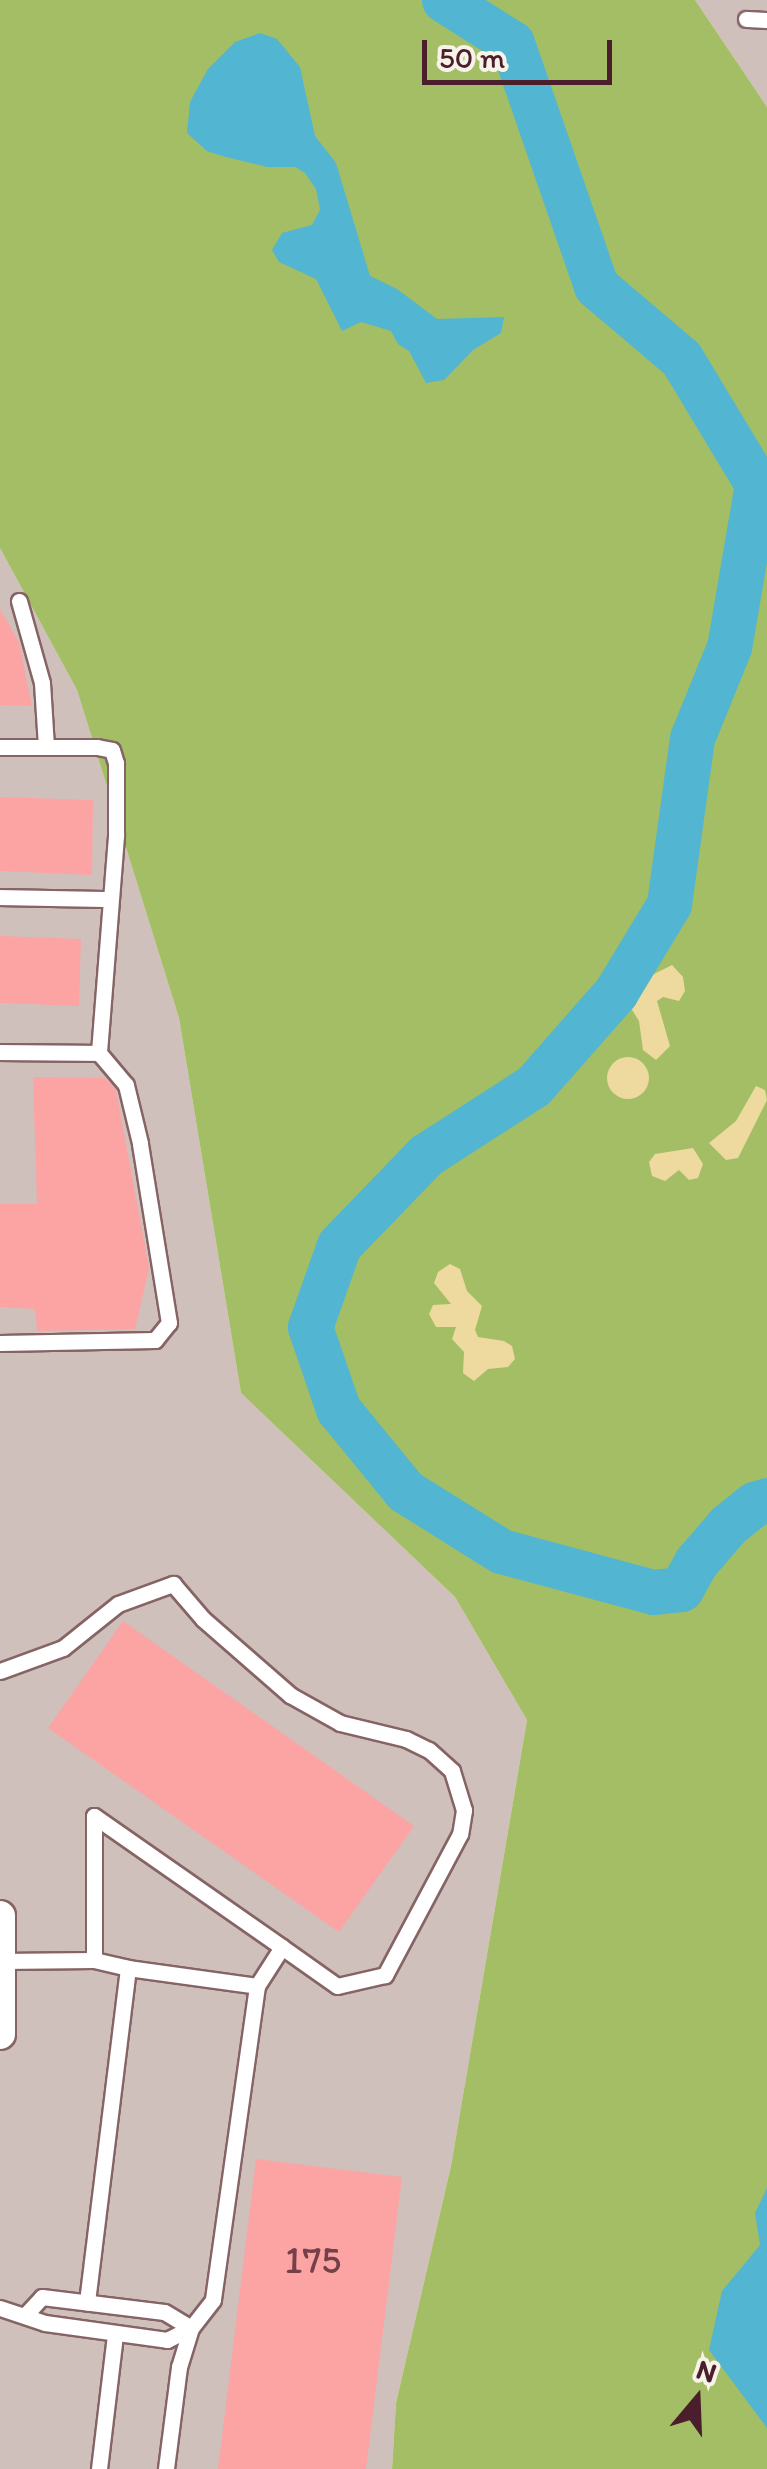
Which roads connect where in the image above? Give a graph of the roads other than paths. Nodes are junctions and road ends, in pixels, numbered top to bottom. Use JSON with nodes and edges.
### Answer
{"nodes":[{"id":1,"x":746,"y":19,"type":"dead end"},
{"id":2,"x":767,"y":20,"type":"edge"},
{"id":3,"x":19,"y":601,"type":"dead end"},
{"id":4,"x":0,"y":747,"type":"edge"},
{"id":5,"x":46,"y":747,"type":"junction"},
{"id":6,"x":0,"y":897,"type":"edge"},
{"id":7,"x":109,"y":899,"type":"junction"},
{"id":8,"x":0,"y":1052,"type":"edge"},
{"id":9,"x":98,"y":1054,"type":"junction"},
{"id":10,"x":0,"y":1344,"type":"edge"},
{"id":11,"x":0,"y":1671,"type":"edge"},
{"id":12,"x":0,"y":1916,"type":"edge"},
{"id":13,"x":282,"y":1948,"type":"junction"},
{"id":14,"x":94,"y":1960,"type":"junction"},
{"id":15,"x":0,"y":1962,"type":"edge"},
{"id":16,"x":128,"y":1968,"type":"junction"},
{"id":17,"x":257,"y":1986,"type":"junction"},
{"id":18,"x":0,"y":2034,"type":"edge"},
{"id":19,"x":87,"y":2302,"type":"junction"},
{"id":20,"x":0,"y":2308,"type":"edge"},
{"id":21,"x":26,"y":2314,"type":"junction"},
{"id":22,"x":191,"y":2328,"type":"junction"},
{"id":23,"x":115,"y":2334,"type":"junction"},
{"id":24,"x":99,"y":2469,"type":"edge"},
{"id":25,"x":166,"y":2469,"type":"edge"}],
"edges":[{"from":1,"to":2,"type":"lane"},
{"from":3,"to":5,"type":"lane"},
{"from":4,"to":5,"type":"lane"},
{"from":5,"to":7,"type":"lane"},
{"from":6,"to":7,"type":"lane"},
{"from":7,"to":9,"type":"lane"},
{"from":8,"to":9,"type":"lane"},
{"from":9,"to":10,"type":"lane"},
{"from":11,"to":13,"type":"lane"},
{"from":12,"to":15,"type":"street"},
{"from":13,"to":14,"type":"lane"},
{"from":13,"to":17,"type":"lane"},
{"from":14,"to":15,"type":"lane"},
{"from":14,"to":16,"type":"lane"},
{"from":15,"to":18,"type":"street"},
{"from":16,"to":17,"type":"lane"},
{"from":16,"to":19,"type":"lane"},
{"from":17,"to":22,"type":"lane"},
{"from":19,"to":21,"type":"lane"},
{"from":19,"to":22,"type":"lane"},
{"from":20,"to":21,"type":"lane"},
{"from":21,"to":23,"type":"lane"},
{"from":22,"to":23,"type":"lane"},
{"from":22,"to":25,"type":"lane"},
{"from":23,"to":24,"type":"lane"}]}
